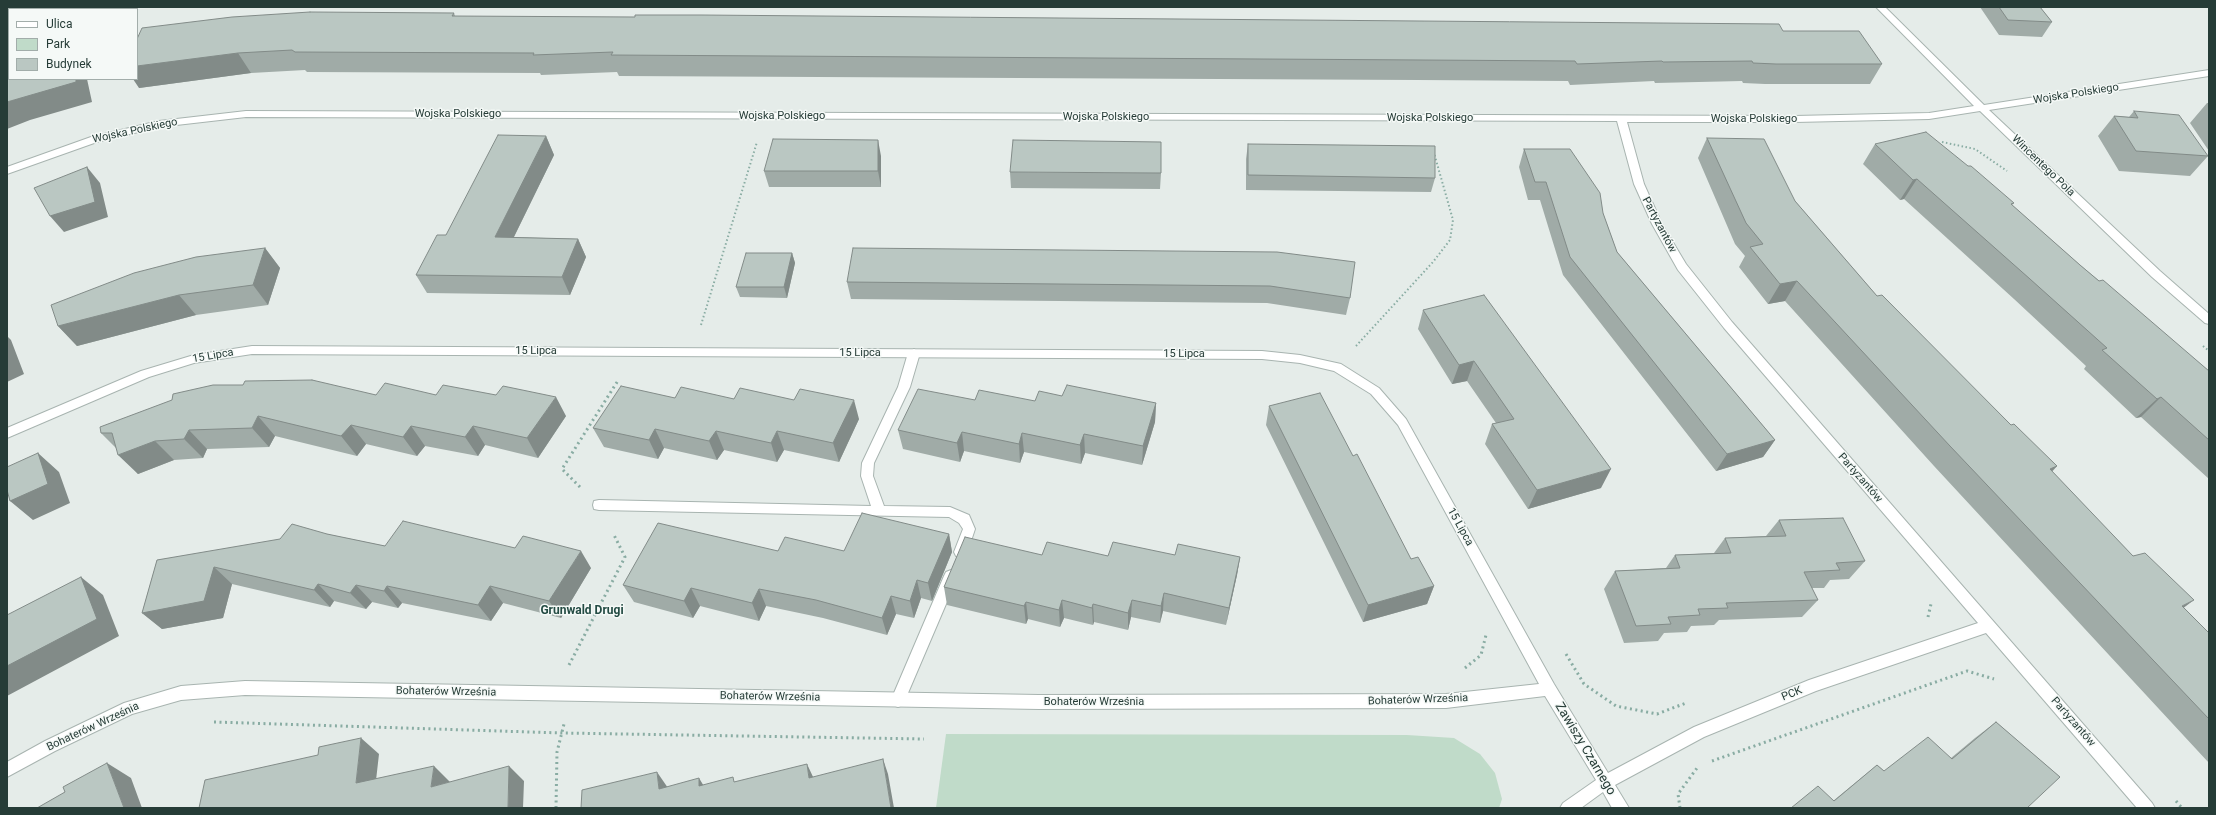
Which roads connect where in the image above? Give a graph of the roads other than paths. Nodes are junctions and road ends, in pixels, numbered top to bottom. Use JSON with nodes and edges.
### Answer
{"nodes":[{"id":1,"x":1880,"y":7,"type":"edge"},
{"id":2,"x":2209,"y":73,"type":"edge"},
{"id":3,"x":1983,"y":109,"type":"junction"},
{"id":4,"x":1621,"y":118,"type":"junction"},
{"id":5,"x":7,"y":171,"type":"edge"},
{"id":6,"x":2209,"y":320,"type":"edge"},
{"id":7,"x":914,"y":353,"type":"junction"},
{"id":8,"x":7,"y":433,"type":"edge"},
{"id":9,"x":599,"y":506,"type":"dead end"},
{"id":10,"x":878,"y":511,"type":"junction"},
{"id":11,"x":1988,"y":626,"type":"junction"},
{"id":12,"x":1549,"y":689,"type":"junction"},
{"id":13,"x":898,"y":700,"type":"junction"},
{"id":14,"x":7,"y":770,"type":"edge"},
{"id":15,"x":1604,"y":783,"type":"junction"},
{"id":16,"x":1568,"y":808,"type":"edge"},
{"id":17,"x":1621,"y":808,"type":"edge"},
{"id":18,"x":2147,"y":808,"type":"edge"}],
"edges":[{"from":1,"to":3,"type":"street","name":"Wincentego Pola"},
{"from":2,"to":3,"type":"street","name":"Wojska Polskiego"},
{"from":3,"to":4,"type":"street","name":"Wojska Polskiego"},
{"from":3,"to":6,"type":"street","name":"Wincentego Pola"},
{"from":4,"to":5,"type":"street","name":"Wojska Polskiego"},
{"from":4,"to":11,"type":"street","name":"Partyzantów"},
{"from":7,"to":8,"type":"street","name":"15 Lipca"},
{"from":7,"to":10,"type":"street"},
{"from":7,"to":12,"type":"street","name":"15 Lipca"},
{"from":9,"to":10,"type":"street"},
{"from":10,"to":13,"type":"street"},
{"from":11,"to":15,"type":"street","name":"PCK"},
{"from":11,"to":18,"type":"street","name":"Partyzantów"},
{"from":12,"to":13,"type":"street","name":"Bohaterów Września"},
{"from":12,"to":15,"type":"street","name":"Zawiszy Czarnego"},
{"from":13,"to":14,"type":"street","name":"Bohaterów Września"},
{"from":15,"to":16,"type":"street","name":"PCK"},
{"from":15,"to":17,"type":"street","name":"Zawiszy Czarnego"}]}
